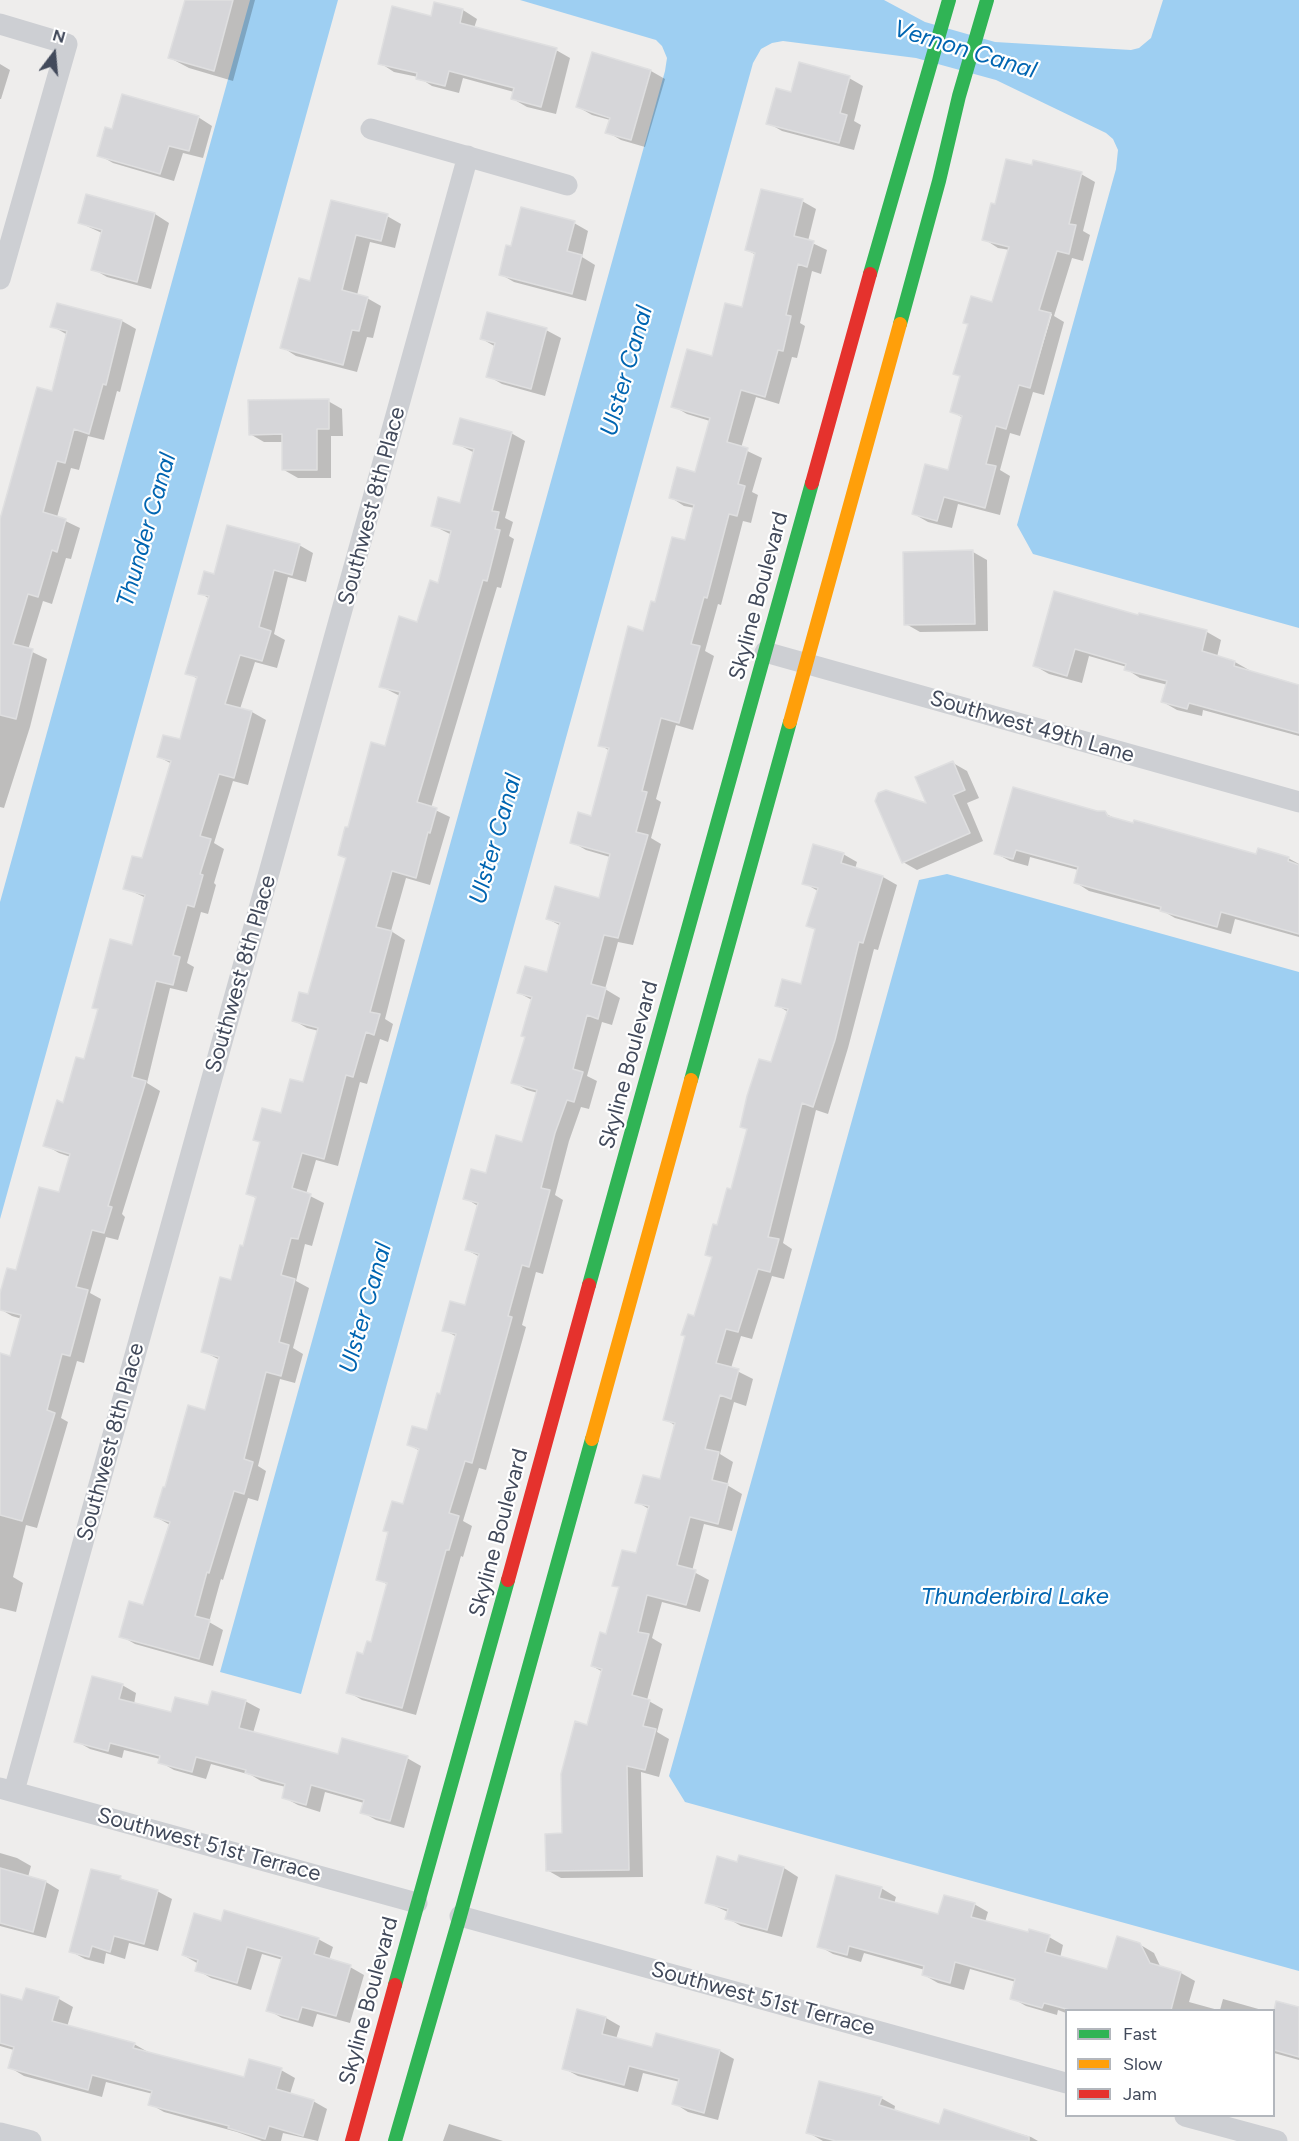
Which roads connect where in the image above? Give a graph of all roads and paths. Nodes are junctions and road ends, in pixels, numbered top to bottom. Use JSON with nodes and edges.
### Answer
{"nodes":[{"id":1,"x":949,"y":0,"type":"edge"},
{"id":2,"x":987,"y":0,"type":"edge"},
{"id":3,"x":0,"y":24,"type":"edge"},
{"id":4,"x":371,"y":129,"type":"dead end"},
{"id":5,"x":468,"y":156,"type":"junction"},
{"id":6,"x":567,"y":185,"type":"dead end"},
{"id":7,"x":0,"y":279,"type":"edge"},
{"id":8,"x":765,"y":652,"type":"junction"},
{"id":9,"x":804,"y":663,"type":"junction"},
{"id":10,"x":1299,"y":802,"type":"edge"},
{"id":11,"x":7,"y":1790,"type":"edge"},
{"id":12,"x":423,"y":1904,"type":"junction"},
{"id":13,"x":454,"y":1914,"type":"junction"},
{"id":14,"x":1065,"y":2083,"type":"edge"},
{"id":15,"x":1192,"y":2117,"type":"edge"},
{"id":16,"x":0,"y":2133,"type":"edge"},
{"id":17,"x":31,"y":2141,"type":"edge"},
{"id":18,"x":352,"y":2141,"type":"edge"},
{"id":19,"x":395,"y":2141,"type":"edge"},
{"id":20,"x":1278,"y":2141,"type":"edge"}],
"edges":[{"from":1,"to":8,"type":"street","name":"Skyline Boulevard"},
{"from":2,"to":9,"type":"street"},
{"from":3,"to":7,"type":"street"},
{"from":4,"to":5,"type":"street"},
{"from":5,"to":6,"type":"street"},
{"from":5,"to":11,"type":"street","name":"Southwest 8th Place"},
{"from":8,"to":9,"type":"street","name":"Southwest 49th Lane"},
{"from":8,"to":12,"type":"street","name":"Skyline Boulevard"},
{"from":9,"to":10,"type":"street","name":"Southwest 49th Lane"},
{"from":9,"to":13,"type":"street"},
{"from":11,"to":12,"type":"street","name":"Southwest 51st Terrace"},
{"from":12,"to":18,"type":"street","name":"Skyline Boulevard"},
{"from":13,"to":14,"type":"street","name":"Southwest 51st Terrace"},
{"from":13,"to":19,"type":"street"},
{"from":15,"to":20,"type":"street"},
{"from":16,"to":17,"type":"street"}]}
